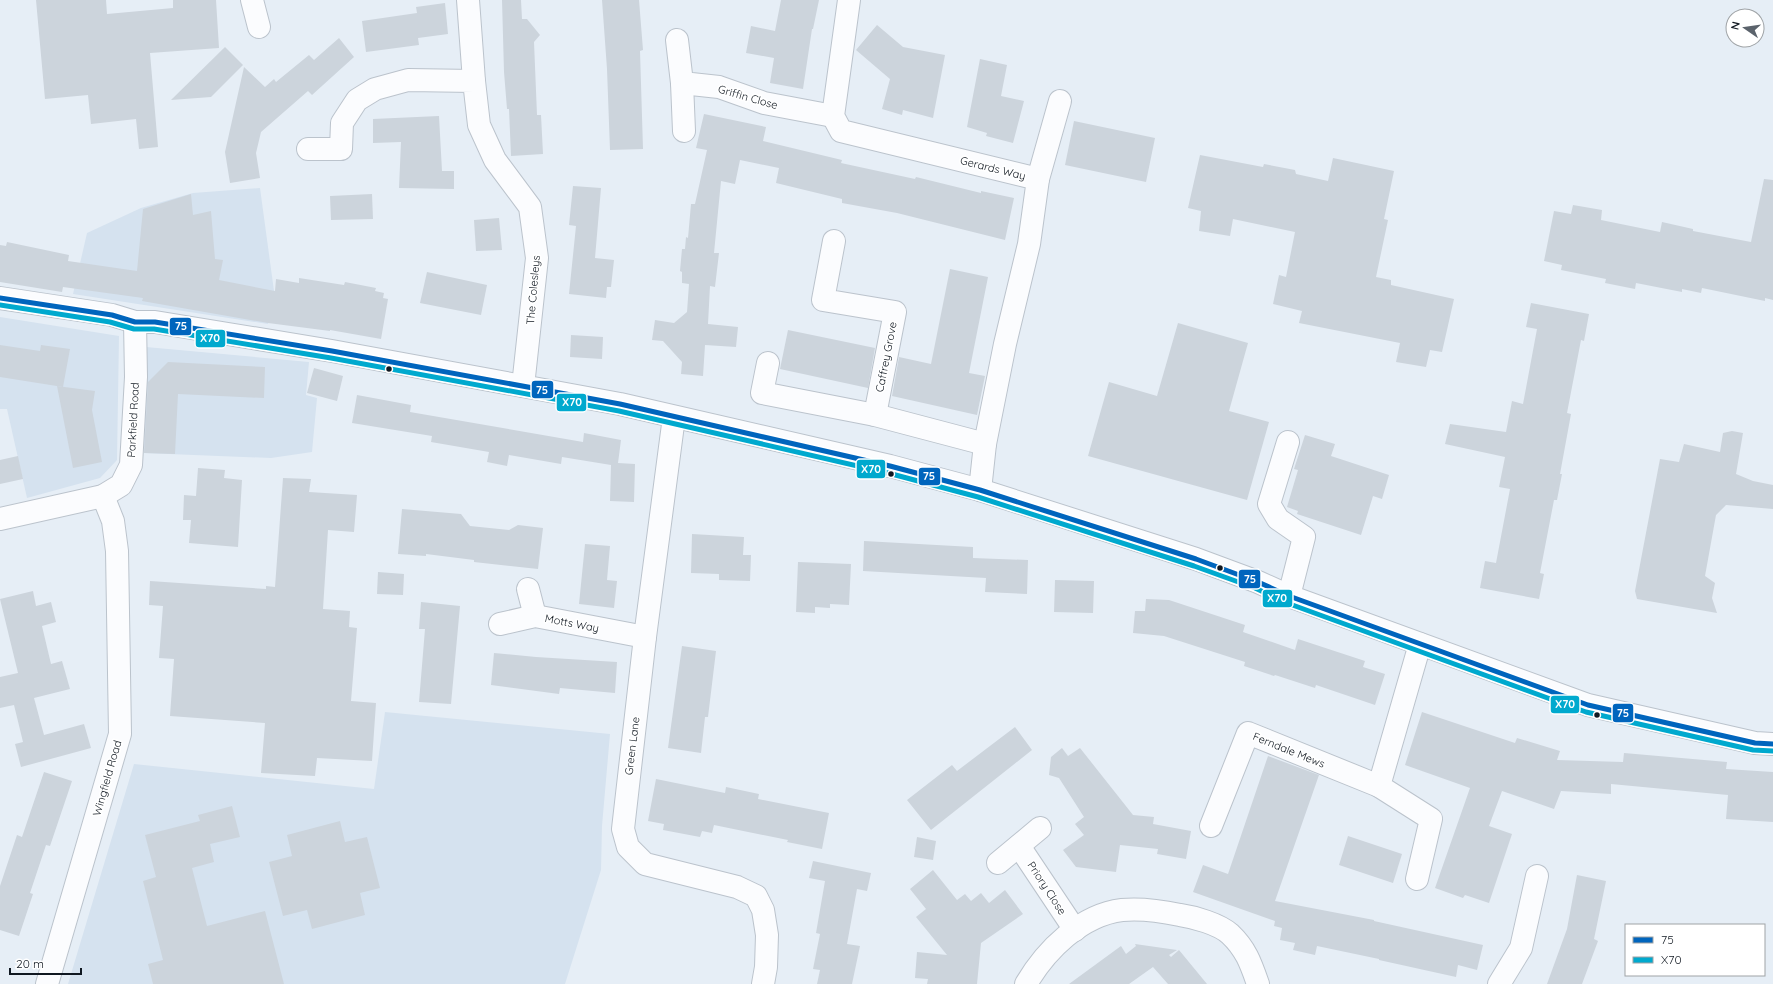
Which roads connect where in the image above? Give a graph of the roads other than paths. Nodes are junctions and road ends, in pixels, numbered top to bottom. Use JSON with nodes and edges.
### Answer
{"nodes":[{"id":1,"x":252,"y":0,"type":"edge"},
{"id":2,"x":468,"y":0,"type":"edge"},
{"id":3,"x":849,"y":0,"type":"edge"},
{"id":4,"x":259,"y":27,"type":"dead end"},
{"id":5,"x":677,"y":40,"type":"dead end"},
{"id":6,"x":474,"y":81,"type":"junction"},
{"id":7,"x":682,"y":83,"type":"junction"},
{"id":8,"x":1060,"y":101,"type":"dead end"},
{"id":9,"x":833,"y":116,"type":"junction"},
{"id":10,"x":684,"y":131,"type":"dead end"},
{"id":11,"x":308,"y":149,"type":"dead end"},
{"id":12,"x":1038,"y":179,"type":"junction"},
{"id":13,"x":834,"y":241,"type":"dead end"},
{"id":14,"x":0,"y":298,"type":"edge"},
{"id":15,"x":135,"y":322,"type":"junction"},
{"id":16,"x":768,"y":363,"type":"dead end"},
{"id":17,"x":523,"y":386,"type":"junction"},
{"id":18,"x":875,"y":415,"type":"junction"},
{"id":19,"x":674,"y":417,"type":"junction"},
{"id":20,"x":1288,"y":442,"type":"dead end"},
{"id":21,"x":985,"y":444,"type":"junction"},
{"id":22,"x":980,"y":490,"type":"junction"},
{"id":23,"x":103,"y":496,"type":"junction"},
{"id":24,"x":0,"y":519,"type":"edge"},
{"id":25,"x":528,"y":589,"type":"dead end"},
{"id":26,"x":1289,"y":596,"type":"junction"},
{"id":27,"x":535,"y":616,"type":"junction"},
{"id":28,"x":500,"y":624,"type":"dead end"},
{"id":29,"x":645,"y":637,"type":"junction"},
{"id":30,"x":1420,"y":644,"type":"junction"},
{"id":31,"x":1773,"y":744,"type":"edge"},
{"id":32,"x":1379,"y":786,"type":"junction"},
{"id":33,"x":1211,"y":826,"type":"dead end"},
{"id":34,"x":1040,"y":828,"type":"dead end"},
{"id":35,"x":1019,"y":846,"type":"junction"},
{"id":36,"x":998,"y":863,"type":"dead end"},
{"id":37,"x":1536,"y":876,"type":"dead end"},
{"id":38,"x":1417,"y":879,"type":"dead end"},
{"id":39,"x":1075,"y":930,"type":"junction"},
{"id":40,"x":47,"y":984,"type":"edge"},
{"id":41,"x":763,"y":984,"type":"edge"},
{"id":42,"x":1026,"y":984,"type":"edge"},
{"id":43,"x":1258,"y":984,"type":"edge"},
{"id":44,"x":1499,"y":984,"type":"edge"}],
"edges":[{"from":1,"to":4,"type":"street"},
{"from":2,"to":6,"type":"street","name":"The Colesleys"},
{"from":3,"to":9,"type":"street"},
{"from":5,"to":7,"type":"street"},
{"from":6,"to":11,"type":"street"},
{"from":6,"to":17,"type":"street","name":"The Colesleys"},
{"from":7,"to":9,"type":"street","name":"Griffin Close"},
{"from":7,"to":10,"type":"street"},
{"from":8,"to":12,"type":"street"},
{"from":9,"to":12,"type":"street","name":"Gerards Way"},
{"from":12,"to":21,"type":"street","name":"Gerards Way"},
{"from":13,"to":18,"type":"street","name":"Caffrey Grove"},
{"from":14,"to":15,"type":"street"},
{"from":15,"to":17,"type":"street"},
{"from":15,"to":23,"type":"street","name":"Parkfield Road"},
{"from":16,"to":18,"type":"street"},
{"from":17,"to":19,"type":"street"},
{"from":18,"to":21,"type":"street"},
{"from":19,"to":22,"type":"street"},
{"from":19,"to":29,"type":"street","name":"Green Lane"},
{"from":20,"to":26,"type":"street"},
{"from":21,"to":22,"type":"street","name":"Gerards Way"},
{"from":22,"to":26,"type":"street"},
{"from":23,"to":24,"type":"street","name":"Parkfield Road"},
{"from":23,"to":40,"type":"street","name":"Wingfield Road"},
{"from":25,"to":27,"type":"street"},
{"from":26,"to":30,"type":"street"},
{"from":27,"to":28,"type":"street","name":"Motts Way"},
{"from":27,"to":29,"type":"street","name":"Motts Way"},
{"from":29,"to":41,"type":"street","name":"Green Lane"},
{"from":30,"to":31,"type":"street"},
{"from":30,"to":32,"type":"street"},
{"from":32,"to":33,"type":"street","name":"Ferndale Mews"},
{"from":32,"to":38,"type":"street"},
{"from":34,"to":35,"type":"street"},
{"from":35,"to":36,"type":"street"},
{"from":35,"to":39,"type":"street","name":"Priory Close"},
{"from":37,"to":44,"type":"street"},
{"from":39,"to":42,"type":"street"},
{"from":39,"to":43,"type":"street"}]}
